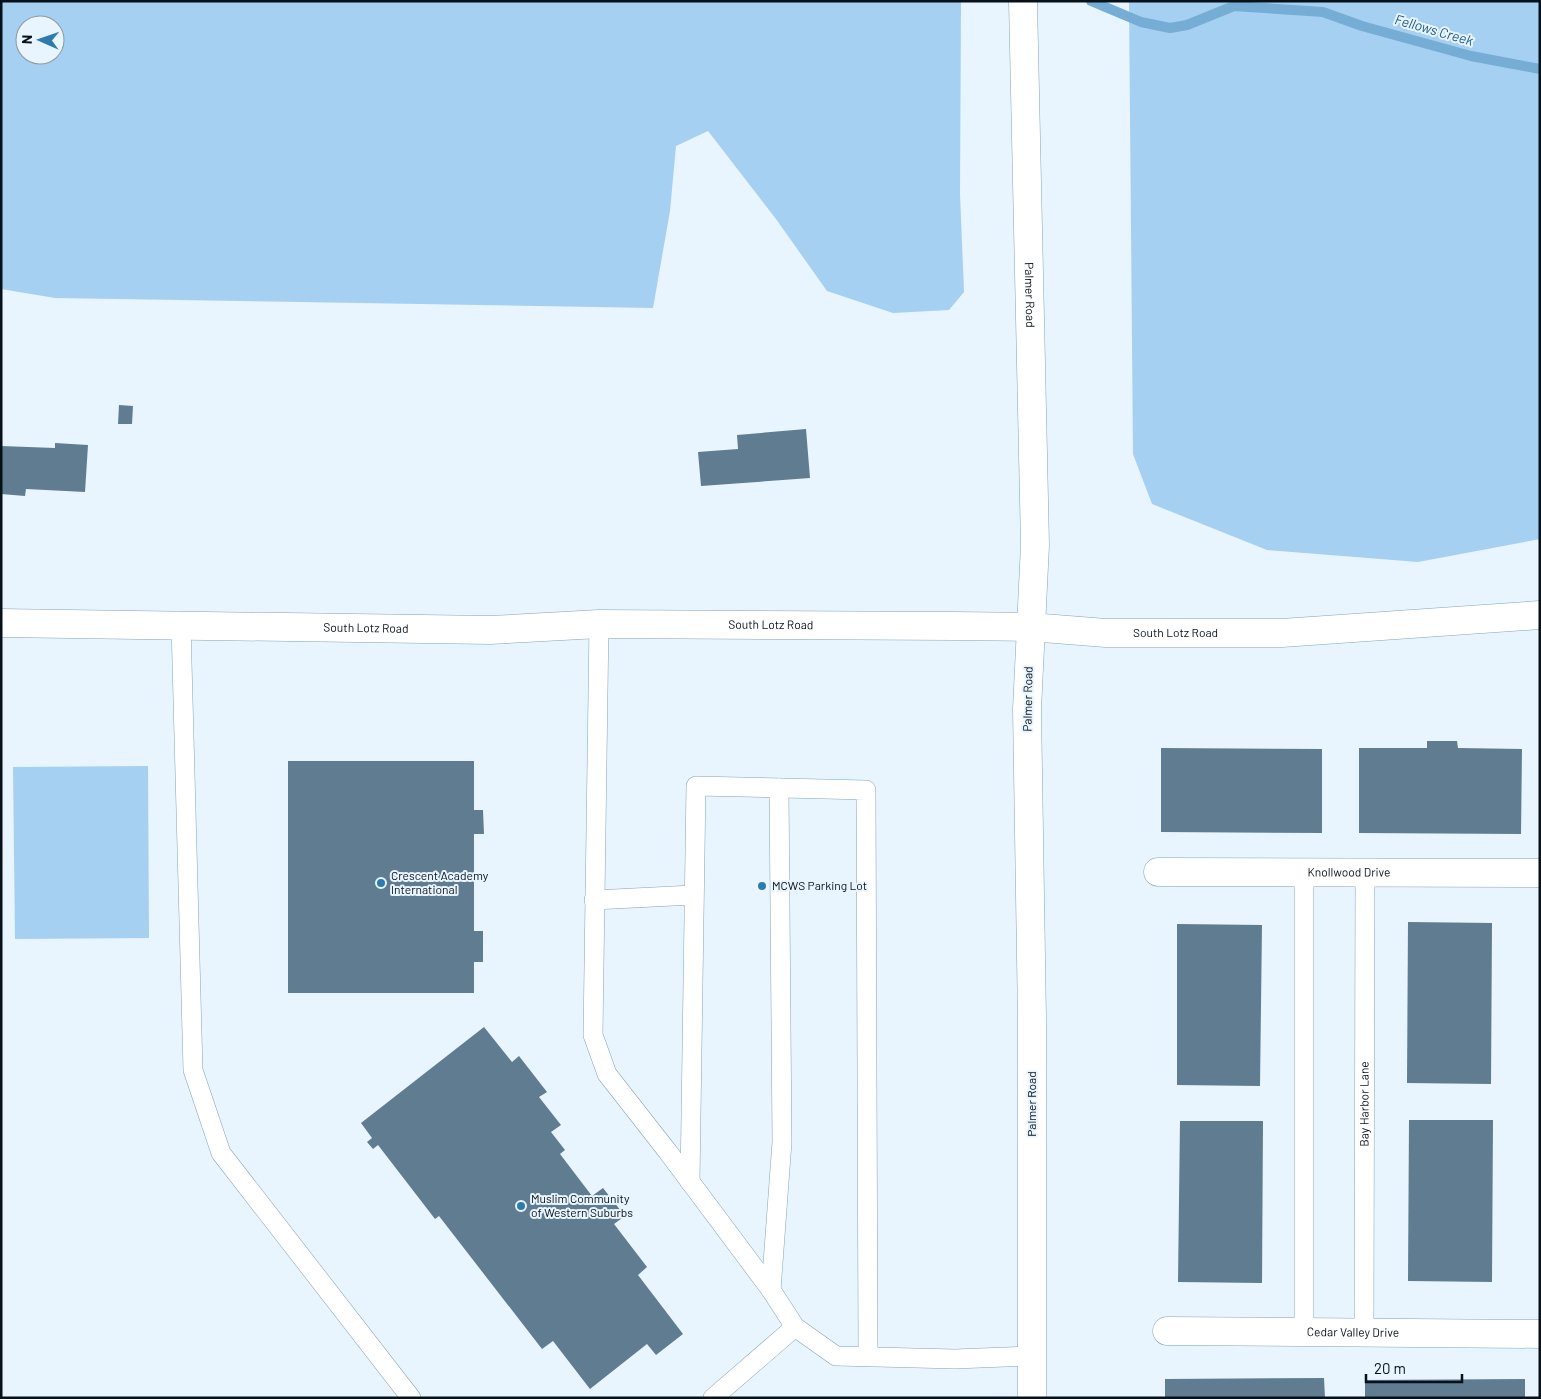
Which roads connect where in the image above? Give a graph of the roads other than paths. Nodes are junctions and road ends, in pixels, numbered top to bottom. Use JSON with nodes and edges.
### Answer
{"nodes":[{"id":1,"x":1023,"y":6,"type":"edge"},
{"id":2,"x":1540,"y":615,"type":"edge"},
{"id":3,"x":1,"y":623,"type":"edge"},
{"id":4,"x":599,"y":624,"type":"junction"},
{"id":5,"x":181,"y":625,"type":"junction"},
{"id":6,"x":1030,"y":627,"type":"junction"},
{"id":7,"x":779,"y":788,"type":"junction"},
{"id":8,"x":1158,"y":872,"type":"dead end"},
{"id":9,"x":1304,"y":873,"type":"junction"},
{"id":10,"x":1540,"y":873,"type":"edge"},
{"id":11,"x":1365,"y":874,"type":"junction"},
{"id":12,"x":693,"y":895,"type":"junction"},
{"id":13,"x":594,"y":900,"type":"junction"},
{"id":14,"x":690,"y":1182,"type":"junction"},
{"id":15,"x":771,"y":1290,"type":"junction"},
{"id":16,"x":795,"y":1327,"type":"junction"},
{"id":17,"x":1167,"y":1332,"type":"dead end"},
{"id":18,"x":1304,"y":1333,"type":"junction"},
{"id":19,"x":1364,"y":1334,"type":"junction"},
{"id":20,"x":1540,"y":1334,"type":"edge"},
{"id":21,"x":868,"y":1356,"type":"junction"},
{"id":22,"x":1031,"y":1356,"type":"junction"},
{"id":23,"x":411,"y":1398,"type":"edge"},
{"id":24,"x":713,"y":1398,"type":"edge"},
{"id":25,"x":1032,"y":1398,"type":"edge"}],
"edges":[{"from":1,"to":6,"type":"street","name":"Palmer Road"},
{"from":2,"to":6,"type":"street","name":"South Lotz Road"},
{"from":3,"to":5,"type":"street","name":"South Lotz Road"},
{"from":4,"to":5,"type":"street","name":"South Lotz Road"},
{"from":4,"to":6,"type":"street","name":"South Lotz Road"},
{"from":4,"to":13,"type":"lane"},
{"from":5,"to":23,"type":"lane"},
{"from":6,"to":22,"type":"street","name":"Palmer Road"},
{"from":7,"to":12,"type":"lane"},
{"from":7,"to":15,"type":"lane"},
{"from":7,"to":21,"type":"lane"},
{"from":8,"to":9,"type":"street","name":"Knollwood Drive"},
{"from":9,"to":11,"type":"street","name":"Knollwood Drive"},
{"from":9,"to":18,"type":"lane"},
{"from":10,"to":11,"type":"street","name":"Knollwood Drive"},
{"from":11,"to":19,"type":"lane","name":"Bay Harbor Lane"},
{"from":12,"to":13,"type":"lane"},
{"from":12,"to":14,"type":"lane"},
{"from":13,"to":14,"type":"lane"},
{"from":14,"to":15,"type":"lane"},
{"from":15,"to":16,"type":"lane"},
{"from":16,"to":21,"type":"lane"},
{"from":16,"to":24,"type":"lane"},
{"from":17,"to":18,"type":"street","name":"Cedar Valley Drive"},
{"from":18,"to":19,"type":"street","name":"Cedar Valley Drive"},
{"from":19,"to":20,"type":"street","name":"Cedar Valley Drive"},
{"from":21,"to":22,"type":"lane"},
{"from":22,"to":25,"type":"street","name":"Palmer Road"}]}
